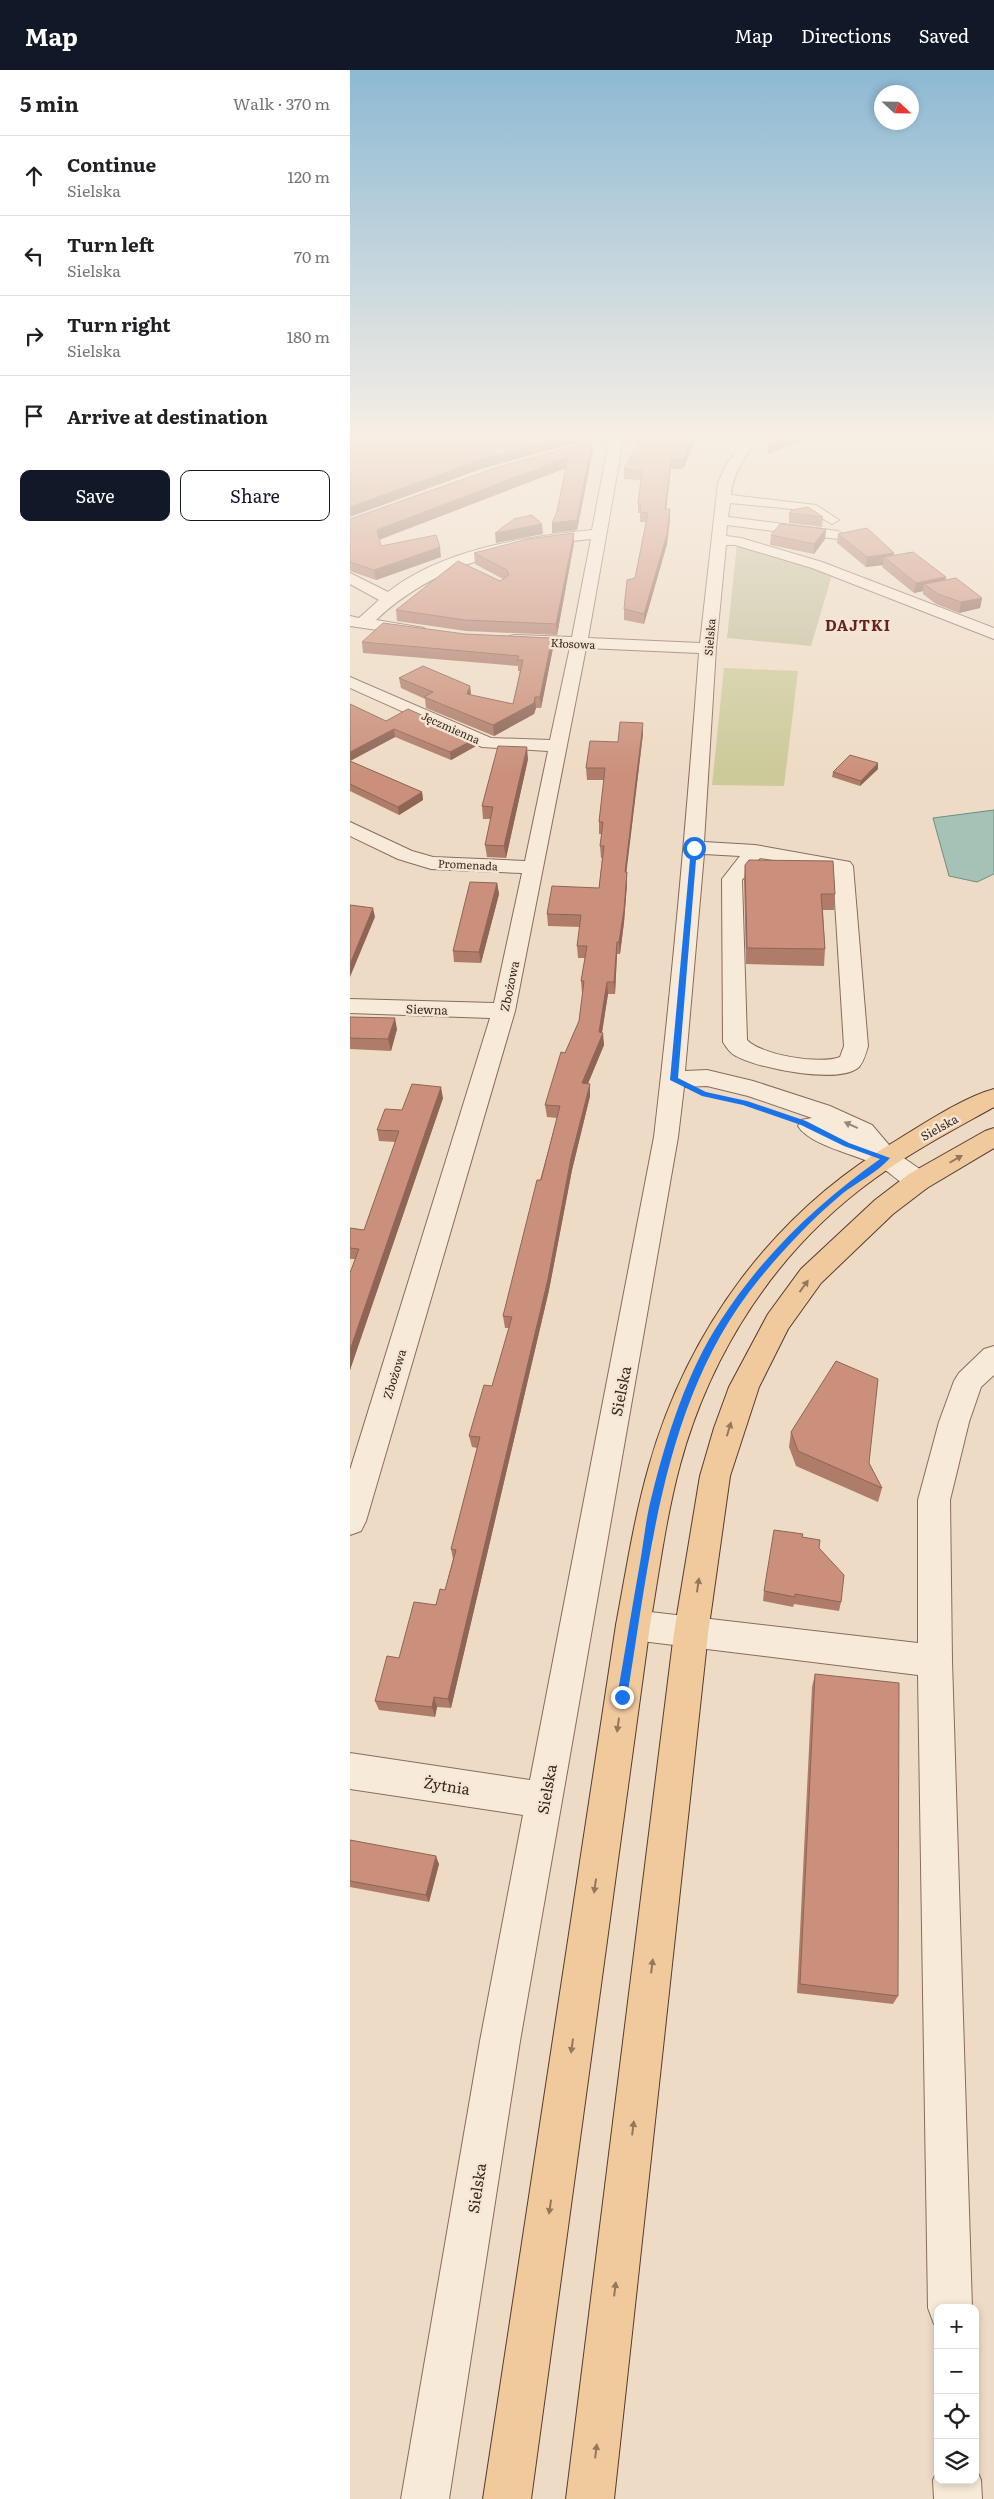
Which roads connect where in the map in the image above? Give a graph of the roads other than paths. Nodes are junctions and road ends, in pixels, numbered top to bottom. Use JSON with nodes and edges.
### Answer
{"nodes":[{"id":1,"x":522,"y":547,"type":"edge"},
{"id":2,"x":597,"y":547,"type":"edge"},
{"id":3,"x":718,"y":547,"type":"edge"},
{"id":4,"x":757,"y":547,"type":"edge"},
{"id":5,"x":458,"y":563,"type":"junction"},
{"id":6,"x":475,"y":572,"type":"edge"},
{"id":7,"x":350,"y":578,"type":"edge"},
{"id":8,"x":389,"y":599,"type":"junction"},
{"id":9,"x":356,"y":622,"type":"edge"},
{"id":10,"x":438,"y":634,"type":"edge"},
{"id":11,"x":994,"y":634,"type":"edge"},
{"id":12,"x":494,"y":639,"type":"edge"},
{"id":13,"x":579,"y":643,"type":"junction"},
{"id":14,"x":708,"y":648,"type":"junction"},
{"id":15,"x":350,"y":682,"type":"edge"},
{"id":16,"x":558,"y":746,"type":"junction"},
{"id":17,"x":350,"y":828,"type":"edge"},
{"id":18,"x":694,"y":848,"type":"junction"},
{"id":19,"x":755,"y":852,"type":"junction"},
{"id":20,"x":534,"y":867,"type":"junction"},
{"id":21,"x":350,"y":1006,"type":"edge"},
{"id":22,"x":504,"y":1011,"type":"junction"},
{"id":23,"x":674,"y":1080,"type":"junction"},
{"id":24,"x":994,"y":1097,"type":"edge"},
{"id":25,"x":994,"y":1137,"type":"edge"},
{"id":26,"x":886,"y":1158,"type":"junction"},
{"id":27,"x":918,"y":1181,"type":"junction"},
{"id":28,"x":994,"y":1357,"type":"edge"},
{"id":29,"x":350,"y":1521,"type":"edge"},
{"id":30,"x":633,"y":1624,"type":"junction"},
{"id":31,"x":691,"y":1633,"type":"junction"},
{"id":32,"x":935,"y":1661,"type":"junction"},
{"id":33,"x":350,"y":1771,"type":"edge"},
{"id":34,"x":544,"y":1800,"type":"junction"},
{"id":35,"x":950,"y":2304,"type":"edge"},
{"id":36,"x":957,"y":2484,"type":"edge"},
{"id":37,"x":425,"y":2499,"type":"edge"},
{"id":38,"x":507,"y":2499,"type":"edge"},
{"id":39,"x":590,"y":2499,"type":"edge"},
{"id":40,"x":958,"y":2499,"type":"edge"}],
"edges":[{"from":1,"to":5,"type":"street"},
{"from":2,"to":13,"type":"street","name":"Zbożowa"},
{"from":3,"to":14,"type":"street","name":"Sielska"},
{"from":4,"to":11,"type":"street"},
{"from":5,"to":6,"type":"street"},
{"from":5,"to":8,"type":"street"},
{"from":7,"to":8,"type":"street"},
{"from":8,"to":9,"type":"street"},
{"from":9,"to":10,"type":"street"},
{"from":12,"to":13,"type":"street","name":"Kłosowa"},
{"from":13,"to":14,"type":"street","name":"Kłosowa"},
{"from":13,"to":16,"type":"street","name":"Zbożowa"},
{"from":14,"to":18,"type":"street","name":"Sielska"},
{"from":15,"to":16,"type":"street","name":"Jęczmienna"},
{"from":16,"to":20,"type":"street","name":"Zbożowa"},
{"from":17,"to":20,"type":"street","name":"Promenada"},
{"from":18,"to":19,"type":"street"},
{"from":18,"to":23,"type":"street","name":"Sielska"},
{"from":19,"to":19,"type":"street"},
{"from":20,"to":22,"type":"street","name":"Zbożowa"},
{"from":21,"to":22,"type":"street","name":"Siewna"},
{"from":22,"to":29,"type":"street","name":"Zbożowa"},
{"from":23,"to":26,"type":"street"},
{"from":23,"to":34,"type":"street","name":"Sielska"},
{"from":24,"to":26,"type":"main road","name":"Sielska"},
{"from":27,"to":25,"type":"main road","one_way":true},
{"from":26,"to":27,"type":"street"},
{"from":26,"to":30,"type":"main road","name":"Sielska"},
{"from":31,"to":27,"type":"main road","one_way":true},
{"from":28,"to":32,"type":"street"},
{"from":30,"to":31,"type":"street"},
{"from":30,"to":38,"type":"main road","name":"Sielska","one_way":true},
{"from":31,"to":32,"type":"street"},
{"from":39,"to":31,"type":"main road","one_way":true},
{"from":32,"to":35,"type":"street"},
{"from":33,"to":34,"type":"street","name":"Żytnia"},
{"from":34,"to":37,"type":"street","name":"Sielska"},
{"from":36,"to":40,"type":"street"}]}
